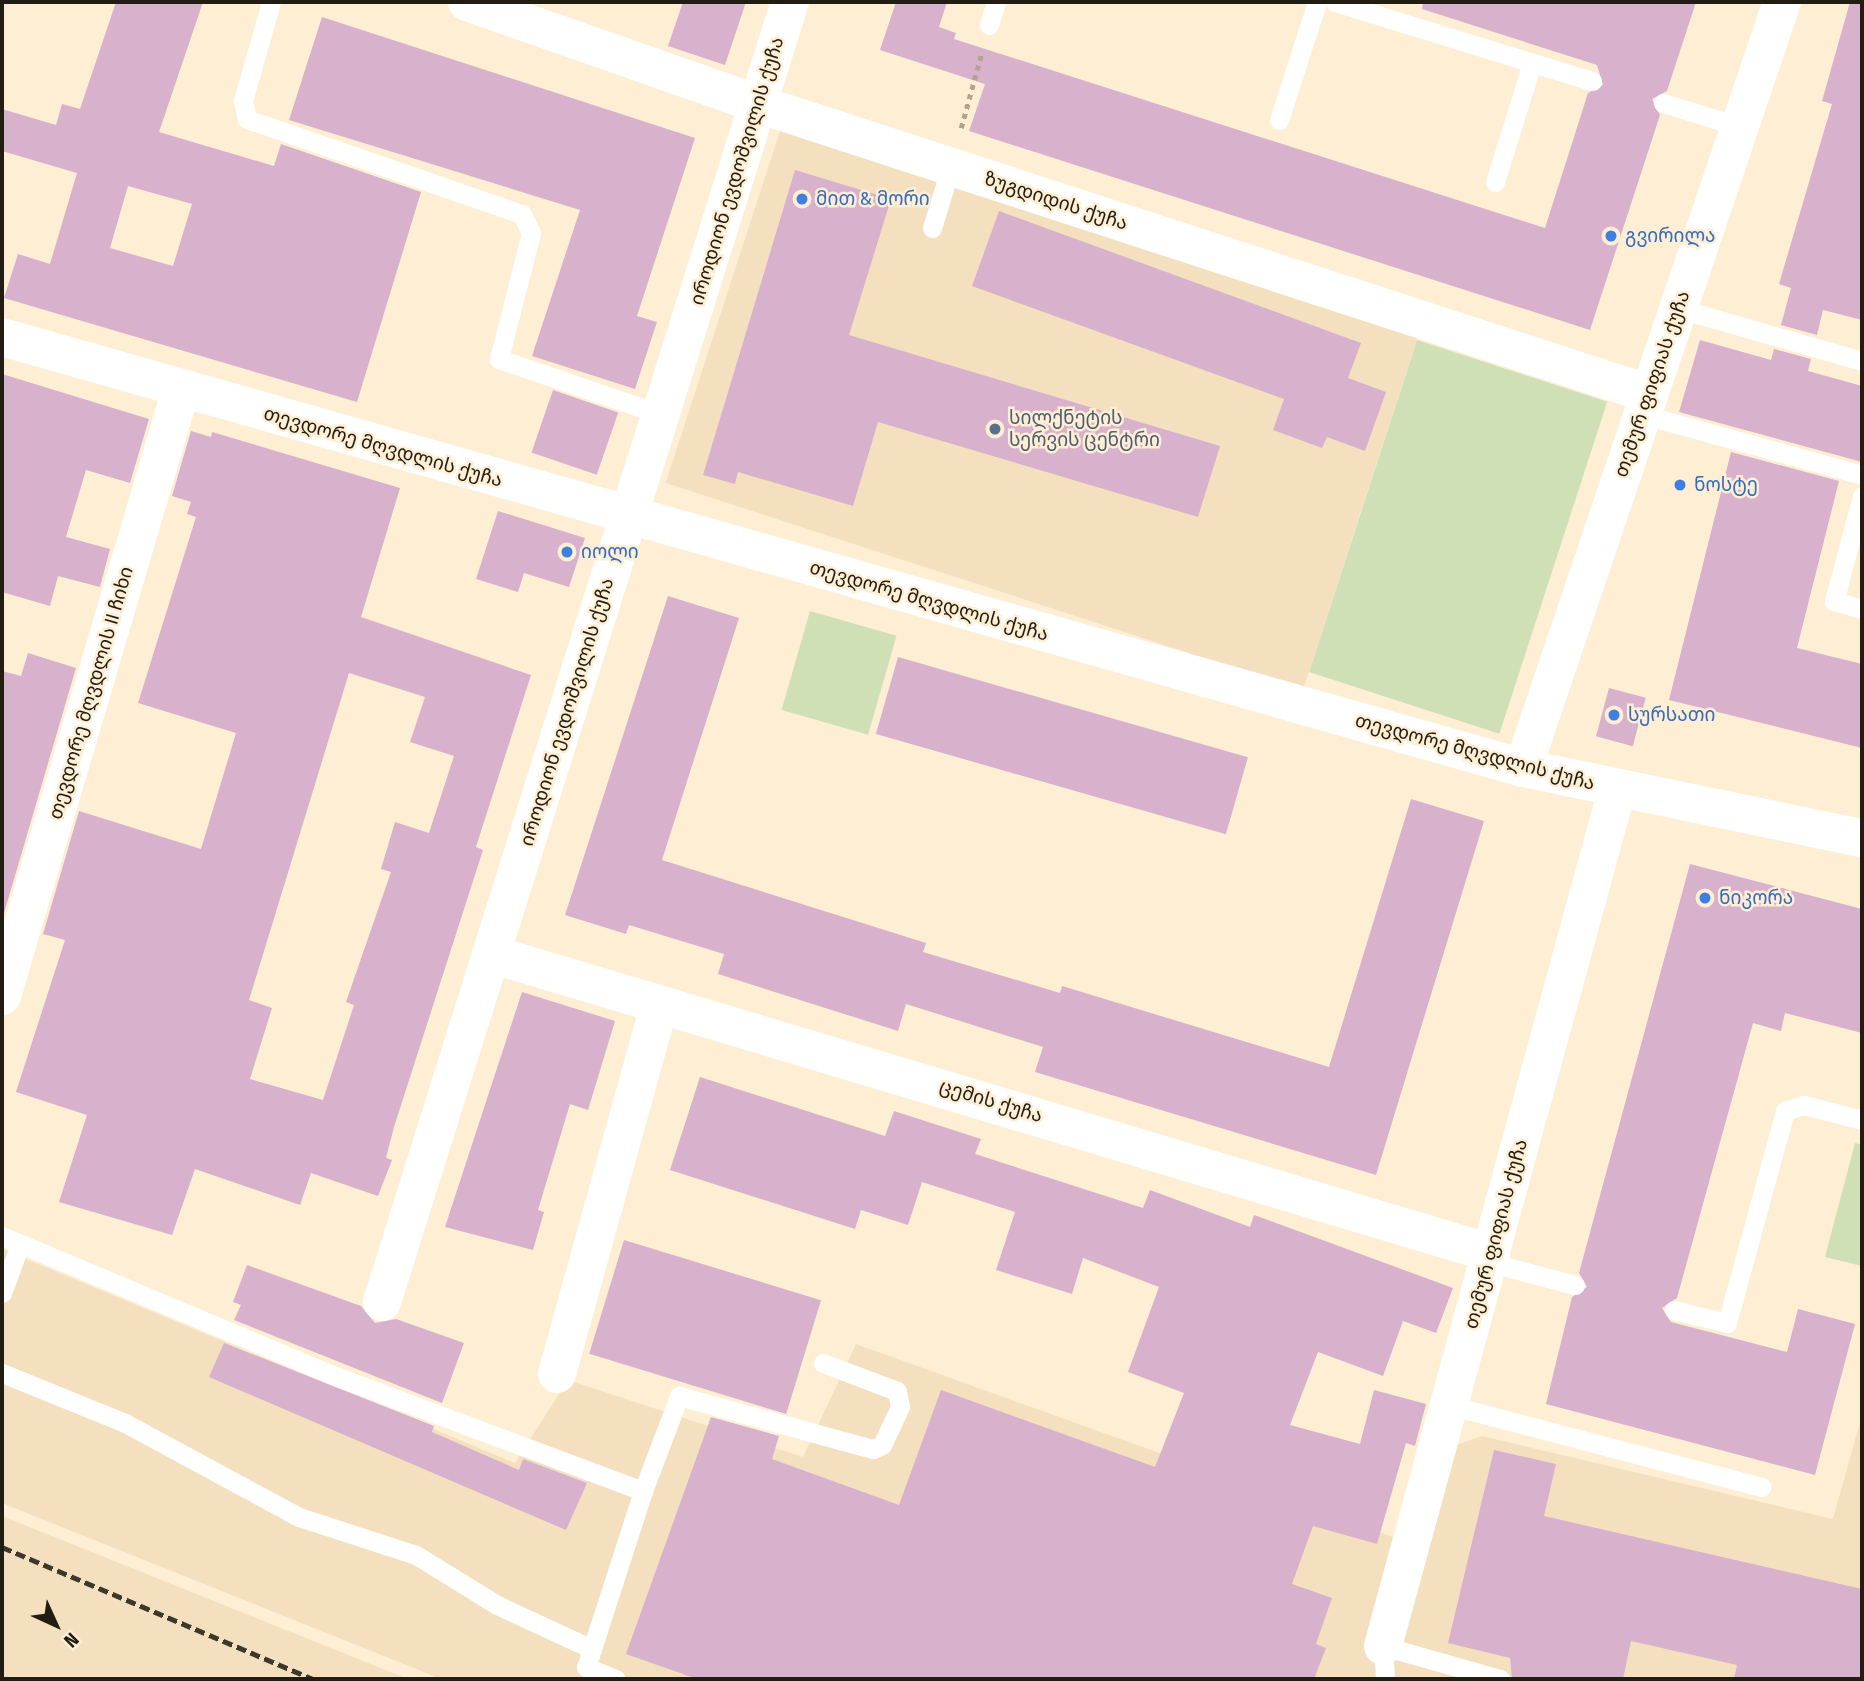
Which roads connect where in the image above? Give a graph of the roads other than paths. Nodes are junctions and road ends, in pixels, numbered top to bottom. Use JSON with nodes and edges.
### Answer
{"nodes":[{"id":1,"x":271,"y":2,"type":"edge"},
{"id":2,"x":467,"y":2,"type":"edge"},
{"id":3,"x":790,"y":2,"type":"edge"},
{"id":4,"x":996,"y":2,"type":"edge"},
{"id":5,"x":1317,"y":2,"type":"edge"},
{"id":6,"x":1335,"y":2,"type":"edge"},
{"id":7,"x":1782,"y":2,"type":"edge"},
{"id":8,"x":989,"y":25,"type":"road end"},
{"id":9,"x":1532,"y":63,"type":"junction"},
{"id":10,"x":1592,"y":81,"type":"dead end"},
{"id":11,"x":1663,"y":103,"type":"dead end"},
{"id":12,"x":758,"y":104,"type":"junction"},
{"id":13,"x":1279,"y":120,"type":"dead end"},
{"id":14,"x":1741,"y":127,"type":"junction"},
{"id":15,"x":951,"y":166,"type":"junction"},
{"id":16,"x":1495,"y":182,"type":"dead end"},
{"id":17,"x":932,"y":228,"type":"dead end"},
{"id":18,"x":1677,"y":308,"type":"junction"},
{"id":19,"x":2,"y":337,"type":"edge"},
{"id":20,"x":1862,"y":360,"type":"edge"},
{"id":21,"x":181,"y":389,"type":"junction"},
{"id":22,"x":1644,"y":403,"type":"junction"},
{"id":23,"x":660,"y":414,"type":"junction"},
{"id":24,"x":1862,"y":475,"type":"edge"},
{"id":25,"x":1862,"y":496,"type":"edge"},
{"id":26,"x":628,"y":517,"type":"junction"},
{"id":27,"x":1862,"y":608,"type":"edge"},
{"id":28,"x":1523,"y":768,"type":"junction"},
{"id":29,"x":1617,"y":790,"type":"junction"},
{"id":30,"x":1862,"y":838,"type":"edge"},
{"id":31,"x":491,"y":954,"type":"junction"},
{"id":32,"x":2,"y":996,"type":"edge"},
{"id":33,"x":659,"y":1005,"type":"junction"},
{"id":34,"x":1862,"y":1120,"type":"edge"},
{"id":35,"x":11,"y":1240,"type":"edge"},
{"id":36,"x":1489,"y":1258,"type":"junction"},
{"id":37,"x":1575,"y":1285,"type":"dead end"},
{"id":38,"x":2,"y":1293,"type":"edge"},
{"id":39,"x":382,"y":1302,"type":"dead end"},
{"id":40,"x":1674,"y":1310,"type":"dead end"},
{"id":41,"x":822,"y":1363,"type":"dead end"},
{"id":42,"x":2,"y":1373,"type":"edge"},
{"id":43,"x":557,"y":1374,"type":"dead end"},
{"id":44,"x":1449,"y":1405,"type":"junction"},
{"id":45,"x":1761,"y":1487,"type":"dead end"},
{"id":46,"x":643,"y":1491,"type":"junction"},
{"id":47,"x":592,"y":1649,"type":"junction"},
{"id":48,"x":1384,"y":1663,"type":"edge"},
{"id":49,"x":616,"y":1679,"type":"edge"},
{"id":50,"x":1500,"y":1679,"type":"edge"}],
"edges":[{"from":1,"to":23,"type":"lane"},
{"from":2,"to":12,"type":"street","name":"ზუგდიდის ქუჩა"},
{"from":3,"to":12,"type":"street","name":"იროდიონ ევდოშვილის ქუჩა"},
{"from":4,"to":8,"type":"lane"},
{"from":5,"to":13,"type":"lane"},
{"from":6,"to":9,"type":"lane"},
{"from":7,"to":14,"type":"street","name":"თემურ ფიფიას ქუჩა"},
{"from":9,"to":10,"type":"lane"},
{"from":9,"to":16,"type":"lane"},
{"from":11,"to":14,"type":"lane"},
{"from":12,"to":15,"type":"street","name":"ზუგდიდის ქუჩა"},
{"from":12,"to":23,"type":"street","name":"იროდიონ ევდოშვილის ქუჩა"},
{"from":14,"to":18,"type":"street","name":"თემურ ფიფიას ქუჩა"},
{"from":15,"to":17,"type":"lane"},
{"from":15,"to":22,"type":"street","name":"ზუგდიდის ქუჩა"},
{"from":18,"to":20,"type":"lane"},
{"from":18,"to":22,"type":"street","name":"თემურ ფიფიას ქუჩა"},
{"from":19,"to":21,"type":"street","name":"თევდორე მღვდლის ქუჩა"},
{"from":21,"to":26,"type":"street","name":"თევდორე მღვდლის ქუჩა"},
{"from":21,"to":32,"type":"street","name":"თევდორე მღვდლის II ჩიხი"},
{"from":22,"to":24,"type":"lane"},
{"from":22,"to":28,"type":"street","name":"თემურ ფიფიას ქუჩა"},
{"from":23,"to":26,"type":"street","name":"იროდიონ ევდოშვილის ქუჩა"},
{"from":25,"to":27,"type":"lane"},
{"from":26,"to":28,"type":"street","name":"თევდორე მღვდლის ქუჩა"},
{"from":26,"to":31,"type":"street","name":"იროდიონ ევდოშვილის ქუჩა"},
{"from":28,"to":29,"type":"street","name":"თევდორე მღვდლის ქუჩა"},
{"from":29,"to":30,"type":"street","name":"თევდორე მღვდლის ქუჩა"},
{"from":29,"to":36,"type":"street","name":"თემურ ფიფიას ქუჩა"},
{"from":31,"to":33,"type":"street","name":"ცემის ქუჩა"},
{"from":31,"to":39,"type":"street","name":"იროდიონ ევდოშვილის ქუჩა"},
{"from":33,"to":36,"type":"street","name":"ცემის ქუჩა"},
{"from":33,"to":43,"type":"street"},
{"from":34,"to":40,"type":"lane"},
{"from":35,"to":38,"type":"lane"},
{"from":35,"to":46,"type":"lane"},
{"from":36,"to":37,"type":"lane"},
{"from":36,"to":44,"type":"street","name":"თემურ ფიფიას ქუჩა"},
{"from":41,"to":46,"type":"lane"},
{"from":42,"to":47,"type":"lane"},
{"from":44,"to":45,"type":"lane"},
{"from":44,"to":48,"type":"street","name":"თემურ ფიფიას ქუჩა"},
{"from":46,"to":47,"type":"lane"},
{"from":47,"to":49,"type":"lane"},
{"from":48,"to":50,"type":"lane"}]}
